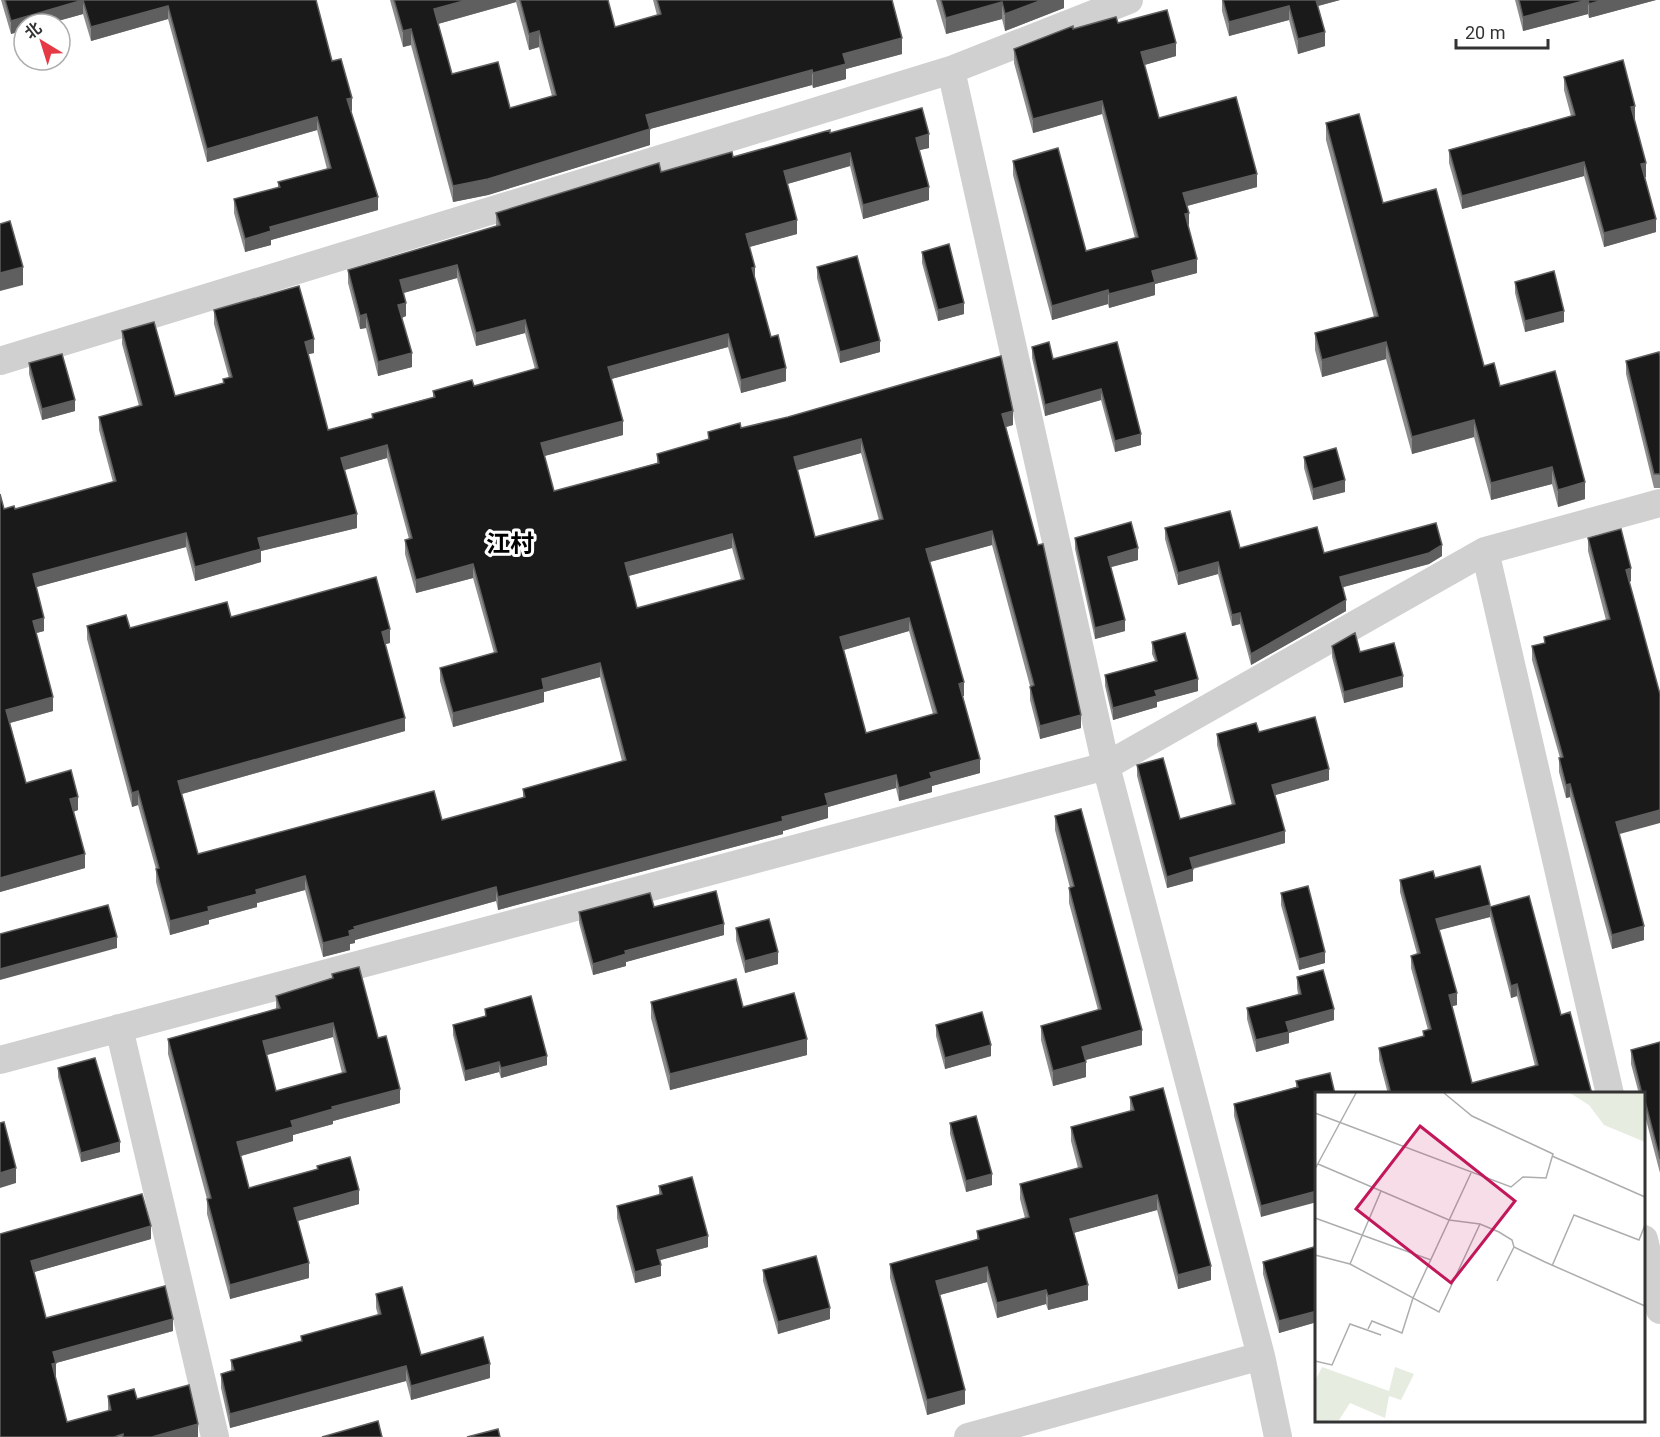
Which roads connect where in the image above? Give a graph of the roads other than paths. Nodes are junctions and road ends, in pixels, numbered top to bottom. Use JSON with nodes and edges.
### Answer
{"nodes":[{"id":1,"x":1129,"y":0,"type":"edge"},
{"id":2,"x":951,"y":70,"type":"junction"},
{"id":3,"x":0,"y":361,"type":"edge"},
{"id":4,"x":1660,"y":503,"type":"edge"},
{"id":5,"x":1485,"y":551,"type":"junction"},
{"id":6,"x":1106,"y":766,"type":"junction"},
{"id":7,"x":119,"y":1028,"type":"junction"},
{"id":8,"x":0,"y":1060,"type":"edge"},
{"id":9,"x":1610,"y":1092,"type":"edge"},
{"id":10,"x":1645,"y":1243,"type":"edge"},
{"id":11,"x":1660,"y":1310,"type":"edge"},
{"id":12,"x":1261,"y":1356,"type":"junction"},
{"id":13,"x":215,"y":1437,"type":"edge"},
{"id":14,"x":968,"y":1437,"type":"edge"},
{"id":15,"x":1278,"y":1437,"type":"edge"}],
"edges":[{"from":1,"to":2,"type":"street"},
{"from":2,"to":3,"type":"street"},
{"from":2,"to":6,"type":"street"},
{"from":4,"to":5,"type":"street"},
{"from":5,"to":6,"type":"street"},
{"from":5,"to":9,"type":"street"},
{"from":6,"to":7,"type":"street"},
{"from":6,"to":12,"type":"street"},
{"from":7,"to":8,"type":"street"},
{"from":7,"to":13,"type":"street"},
{"from":10,"to":11,"type":"street"},
{"from":12,"to":14,"type":"street"},
{"from":12,"to":15,"type":"street"}]}
